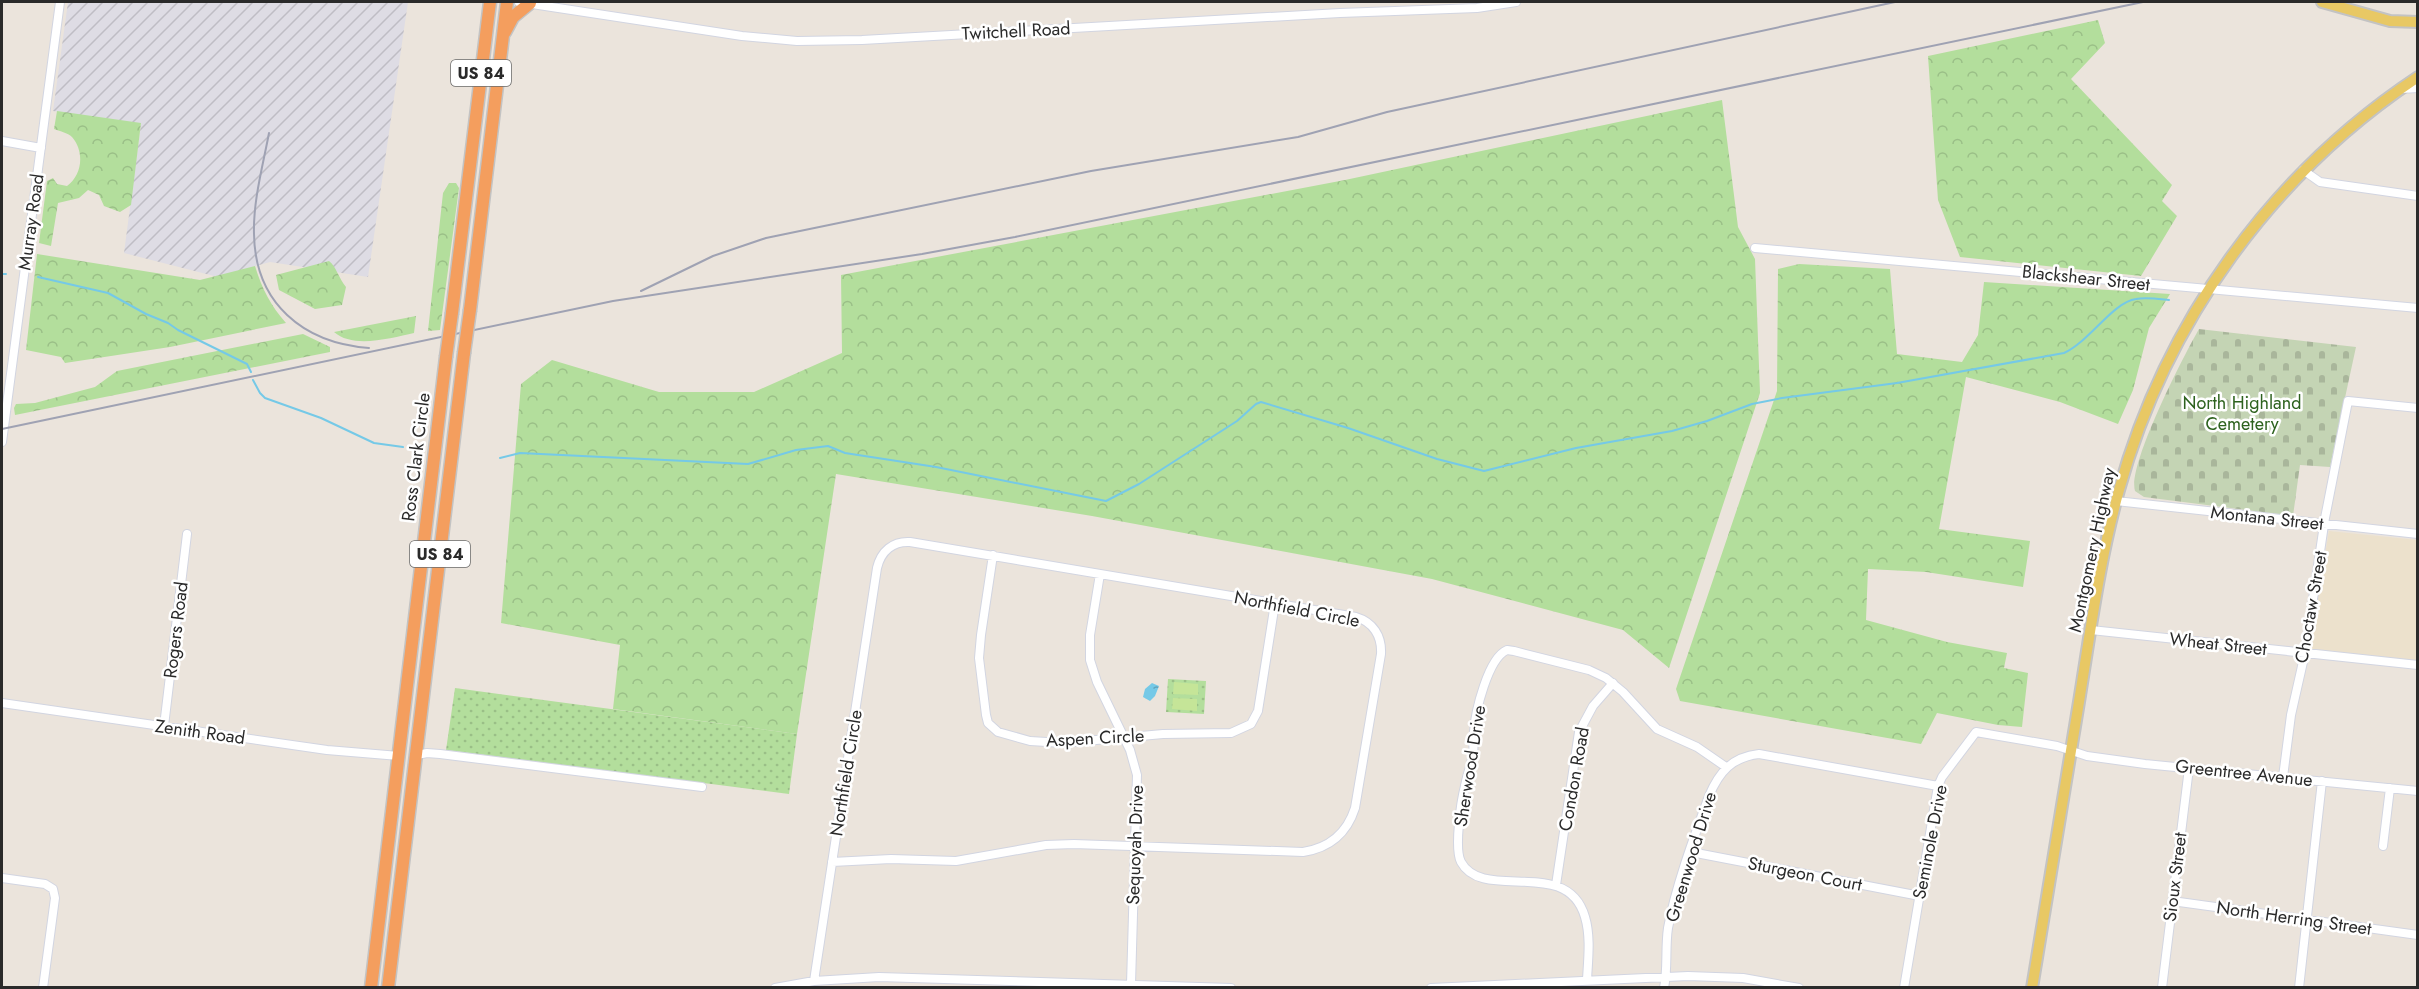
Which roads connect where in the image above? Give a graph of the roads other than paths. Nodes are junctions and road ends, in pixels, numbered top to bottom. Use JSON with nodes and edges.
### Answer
{"nodes":[{"id":1,"x":60,"y":2,"type":"edge"},
{"id":2,"x":489,"y":2,"type":"edge"},
{"id":3,"x":507,"y":2,"type":"edge"},
{"id":4,"x":524,"y":2,"type":"edge"},
{"id":5,"x":1516,"y":2,"type":"edge"},
{"id":6,"x":2322,"y":2,"type":"edge"},
{"id":7,"x":1462,"y":5,"type":"edge"},
{"id":8,"x":2402,"y":22,"type":"junction"},
{"id":9,"x":2418,"y":22,"type":"edge"},
{"id":10,"x":2418,"y":27,"type":"edge"},
{"id":11,"x":503,"y":35,"type":"junction"},
{"id":12,"x":2418,"y":77,"type":"edge"},
{"id":13,"x":2418,"y":88,"type":"edge"},
{"id":14,"x":2400,"y":89,"type":"junction"},
{"id":15,"x":2,"y":141,"type":"edge"},
{"id":16,"x":41,"y":148,"type":"junction"},
{"id":17,"x":2303,"y":170,"type":"junction"},
{"id":18,"x":2418,"y":196,"type":"edge"},
{"id":19,"x":1755,"y":248,"type":"dead end"},
{"id":20,"x":2207,"y":290,"type":"junction"},
{"id":21,"x":2418,"y":308,"type":"edge"},
{"id":22,"x":2418,"y":408,"type":"edge"},
{"id":23,"x":2,"y":442,"type":"edge"},
{"id":24,"x":2116,"y":501,"type":"junction"},
{"id":25,"x":2325,"y":525,"type":"junction"},
{"id":26,"x":187,"y":534,"type":"dead end"},
{"id":27,"x":2418,"y":534,"type":"edge"},
{"id":28,"x":993,"y":555,"type":"junction"},
{"id":29,"x":1100,"y":574,"type":"junction"},
{"id":30,"x":1275,"y":603,"type":"junction"},
{"id":31,"x":2091,"y":630,"type":"junction"},
{"id":32,"x":2305,"y":653,"type":"junction"},
{"id":33,"x":2418,"y":665,"type":"edge"},
{"id":34,"x":1613,"y":683,"type":"junction"},
{"id":35,"x":2,"y":703,"type":"edge"},
{"id":36,"x":164,"y":726,"type":"junction"},
{"id":37,"x":1123,"y":738,"type":"junction"},
{"id":38,"x":2071,"y":751,"type":"junction"},
{"id":39,"x":417,"y":755,"type":"junction"},
{"id":40,"x":399,"y":756,"type":"junction"},
{"id":41,"x":1726,"y":767,"type":"junction"},
{"id":42,"x":2189,"y":768,"type":"junction"},
{"id":43,"x":2283,"y":777,"type":"junction"},
{"id":44,"x":2322,"y":781,"type":"junction"},
{"id":45,"x":1938,"y":786,"type":"junction"},
{"id":46,"x":702,"y":787,"type":"dead end"},
{"id":47,"x":2391,"y":788,"type":"junction"},
{"id":48,"x":2418,"y":791,"type":"edge"},
{"id":49,"x":1136,"y":845,"type":"junction"},
{"id":50,"x":2383,"y":846,"type":"dead end"},
{"id":51,"x":1691,"y":852,"type":"junction"},
{"id":52,"x":832,"y":862,"type":"junction"},
{"id":53,"x":385,"y":870,"type":"junction"},
{"id":54,"x":402,"y":872,"type":"junction"},
{"id":55,"x":2,"y":878,"type":"edge"},
{"id":56,"x":1556,"y":885,"type":"junction"},
{"id":57,"x":1920,"y":896,"type":"junction"},
{"id":58,"x":2172,"y":901,"type":"junction"},
{"id":59,"x":2307,"y":920,"type":"junction"},
{"id":60,"x":2418,"y":935,"type":"edge"},
{"id":61,"x":1666,"y":976,"type":"junction"},
{"id":62,"x":1587,"y":980,"type":"junction"},
{"id":63,"x":809,"y":983,"type":"edge"},
{"id":64,"x":1131,"y":984,"type":"junction"},
{"id":65,"x":1175,"y":986,"type":"edge"},
{"id":66,"x":1496,"y":986,"type":"edge"},
{"id":67,"x":43,"y":987,"type":"edge"},
{"id":68,"x":371,"y":987,"type":"edge"},
{"id":69,"x":388,"y":987,"type":"edge"},
{"id":70,"x":775,"y":987,"type":"edge"},
{"id":71,"x":1231,"y":987,"type":"edge"},
{"id":72,"x":1431,"y":987,"type":"edge"},
{"id":73,"x":1664,"y":987,"type":"edge"},
{"id":74,"x":1800,"y":987,"type":"edge"},
{"id":75,"x":1904,"y":987,"type":"edge"},
{"id":76,"x":2032,"y":987,"type":"edge"},
{"id":77,"x":2162,"y":987,"type":"edge"},
{"id":78,"x":2299,"y":987,"type":"edge"}],
"edges":[{"from":1,"to":16,"type":"street","name":"Murray Road"},
{"from":2,"to":40,"type":"highway","name":"Ross Clark Circle","number":"US 84","bridge":true},
{"from":3,"to":11,"type":"highway","name":"Ross Clark Circle","number":"US 84"},
{"from":4,"to":7,"type":"street","name":"Twitchell Road"},
{"from":4,"to":11,"type":"highway"},
{"from":5,"to":7,"type":"street","name":"Twitchell Road"},
{"from":6,"to":8,"type":"main road"},
{"from":8,"to":9,"type":"main road"},
{"from":8,"to":10,"type":"main road"},
{"from":11,"to":39,"type":"highway","name":"Ross Clark Circle","number":"US 84","bridge":true},
{"from":12,"to":14,"type":"main road","name":"Montgomery Highway"},
{"from":13,"to":14,"type":"street"},
{"from":14,"to":17,"type":"main road","name":"Montgomery Highway"},
{"from":15,"to":16,"type":"street"},
{"from":16,"to":23,"type":"street","name":"Murray Road"},
{"from":17,"to":18,"type":"street"},
{"from":17,"to":20,"type":"main road","name":"Montgomery Highway"},
{"from":19,"to":20,"type":"street","name":"Blackshear Street"},
{"from":20,"to":21,"type":"street","name":"Blackshear Street"},
{"from":20,"to":24,"type":"main road","name":"Montgomery Highway"},
{"from":22,"to":25,"type":"street","name":"Choctaw Street"},
{"from":24,"to":25,"type":"street","name":"Montana Street"},
{"from":24,"to":31,"type":"main road","name":"Montgomery Highway"},
{"from":25,"to":27,"type":"street","name":"Montana Street"},
{"from":25,"to":32,"type":"street","name":"Choctaw Street"},
{"from":26,"to":36,"type":"street","name":"Rogers Road"},
{"from":28,"to":29,"type":"street","name":"Northfield Circle"},
{"from":28,"to":37,"type":"street","name":"Aspen Circle"},
{"from":28,"to":52,"type":"street","name":"Northfield Circle"},
{"from":29,"to":30,"type":"street","name":"Northfield Circle"},
{"from":29,"to":37,"type":"street","name":"Sequoyah Drive"},
{"from":30,"to":37,"type":"street","name":"Aspen Circle"},
{"from":30,"to":49,"type":"street","name":"Northfield Circle"},
{"from":31,"to":32,"type":"street","name":"Wheat Street"},
{"from":31,"to":38,"type":"main road","name":"Montgomery Highway"},
{"from":32,"to":33,"type":"street","name":"Wheat Street"},
{"from":32,"to":43,"type":"street","name":"Choctaw Street"},
{"from":34,"to":41,"type":"street","name":"Sherwood Drive"},
{"from":34,"to":56,"type":"street","name":"Condon Road"},
{"from":34,"to":56,"type":"street","name":"Sherwood Drive"},
{"from":35,"to":36,"type":"street","name":"Zenith Road"},
{"from":36,"to":40,"type":"street","name":"Zenith Road"},
{"from":37,"to":49,"type":"street","name":"Sequoyah Drive"},
{"from":38,"to":42,"type":"street","name":"Greentree Avenue"},
{"from":38,"to":45,"type":"street","name":"Seminole Drive"},
{"from":38,"to":76,"type":"main road","name":"Montgomery Highway"},
{"from":39,"to":40,"type":"highway"},
{"from":39,"to":46,"type":"street"},
{"from":39,"to":54,"type":"highway","name":"Ross Clark Circle","number":"US 84"},
{"from":40,"to":53,"type":"highway","name":"Ross Clark Circle","number":"US 84"},
{"from":41,"to":45,"type":"street"},
{"from":41,"to":51,"type":"street","name":"Greenwood Drive"},
{"from":42,"to":43,"type":"street","name":"Greentree Avenue"},
{"from":42,"to":58,"type":"street","name":"Sioux Street"},
{"from":43,"to":44,"type":"street","name":"Greentree Avenue"},
{"from":44,"to":47,"type":"street","name":"Greentree Avenue"},
{"from":44,"to":59,"type":"street"},
{"from":45,"to":57,"type":"street","name":"Seminole Drive"},
{"from":47,"to":48,"type":"street","name":"Greentree Avenue"},
{"from":47,"to":50,"type":"street"},
{"from":49,"to":52,"type":"street","name":"Northfield Circle"},
{"from":49,"to":64,"type":"street","name":"Sequoyah Drive"},
{"from":51,"to":57,"type":"street","name":"Sturgeon Court"},
{"from":51,"to":61,"type":"street","name":"Greenwood Drive"},
{"from":52,"to":63,"type":"street","name":"Northfield Circle"},
{"from":53,"to":54,"type":"highway"},
{"from":53,"to":68,"type":"highway","name":"Ross Clark Circle","number":"US 84"},
{"from":54,"to":69,"type":"highway","name":"Ross Clark Circle","number":"US 84"},
{"from":55,"to":67,"type":"street"},
{"from":56,"to":62,"type":"street"},
{"from":57,"to":75,"type":"street","name":"Seminole Drive"},
{"from":58,"to":59,"type":"street","name":"North Herring Street"},
{"from":58,"to":77,"type":"street","name":"Sioux Street"},
{"from":59,"to":60,"type":"street","name":"North Herring Street"},
{"from":59,"to":78,"type":"street"},
{"from":61,"to":62,"type":"street"},
{"from":61,"to":73,"type":"street","name":"Greenwood Drive"},
{"from":61,"to":74,"type":"street"},
{"from":62,"to":66,"type":"street"},
{"from":63,"to":64,"type":"street"},
{"from":63,"to":70,"type":"street"},
{"from":64,"to":65,"type":"street"},
{"from":65,"to":71,"type":"street"},
{"from":66,"to":72,"type":"street"}]}
